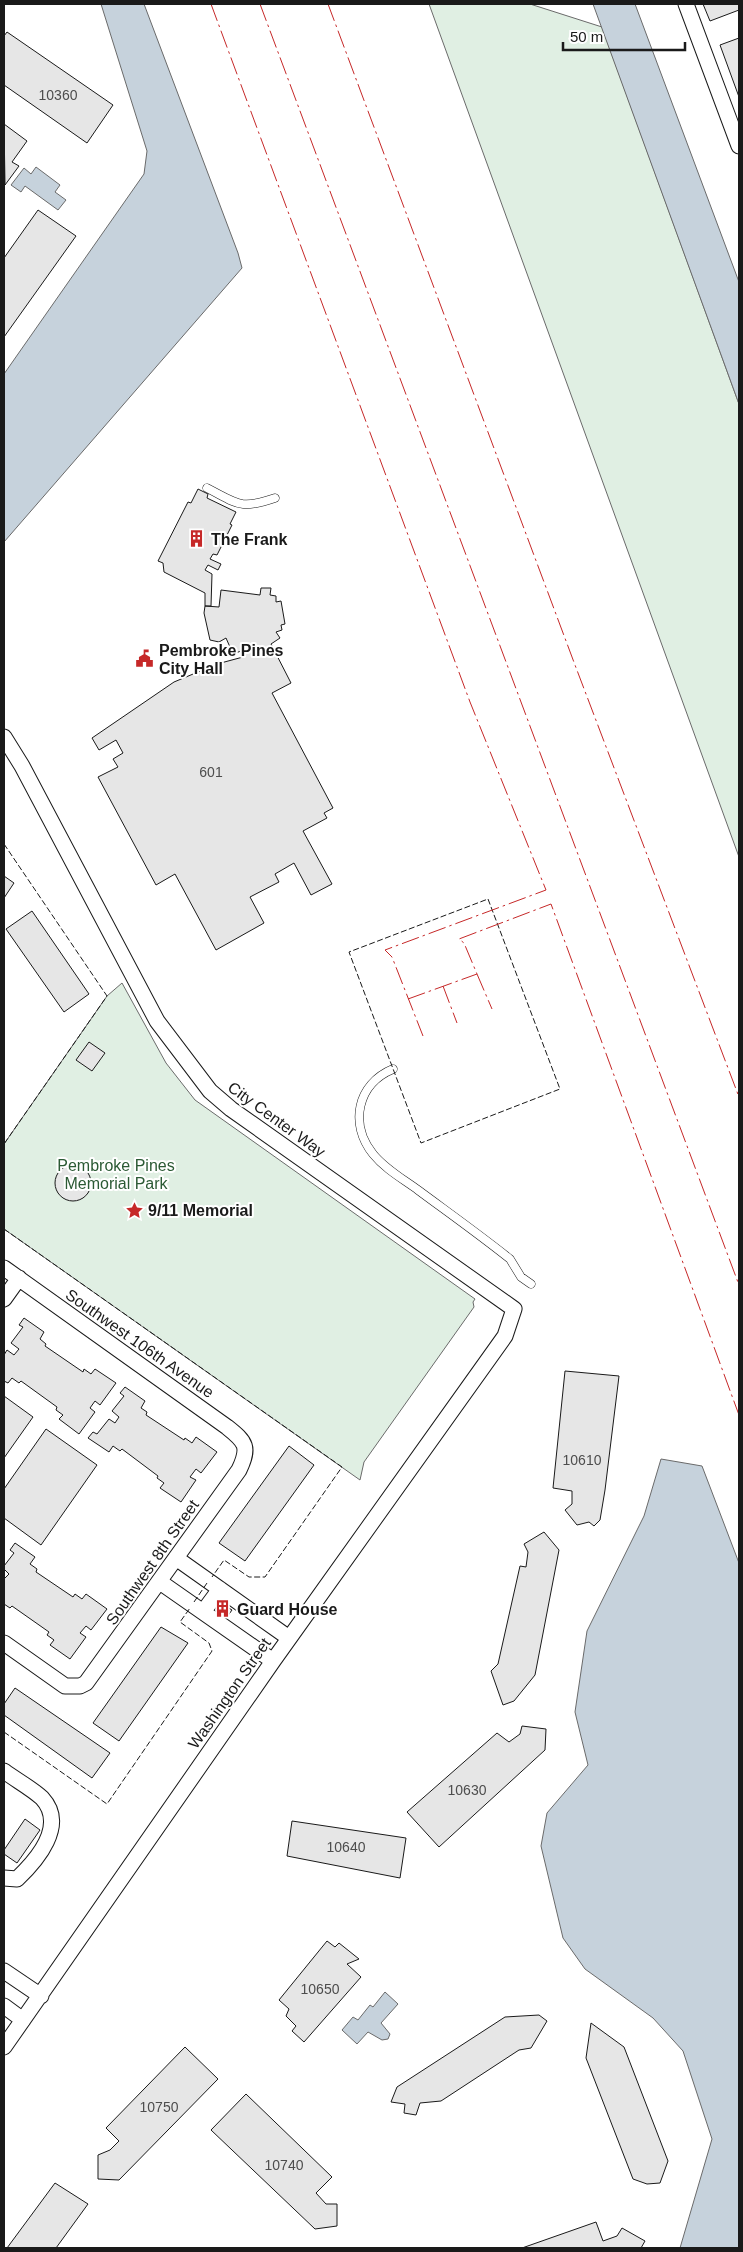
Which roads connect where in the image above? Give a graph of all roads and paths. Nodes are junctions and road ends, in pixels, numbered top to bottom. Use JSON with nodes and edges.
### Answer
{"nodes":[{"id":1,"x":686,"y":4,"type":"edge"},
{"id":2,"x":739,"y":146,"type":"edge"},
{"id":3,"x":207,"y":488,"type":"dead end"},
{"id":4,"x":275,"y":498,"type":"dead end"},
{"id":5,"x":4,"y":737,"type":"edge"},
{"id":6,"x":393,"y":1069,"type":"dead end"},
{"id":7,"x":4,"y":1268,"type":"edge"},
{"id":8,"x":19,"y":1278,"type":"junction"},
{"id":9,"x":531,"y":1284,"type":"dead end"},
{"id":10,"x":4,"y":1299,"type":"edge"},
{"id":11,"x":514,"y":1309,"type":"joint"},
{"id":12,"x":246,"y":1454,"type":"joint"},
{"id":13,"x":176,"y":1558,"type":"junction"},
{"id":14,"x":160,"y":1582,"type":"junction"},
{"id":15,"x":220,"y":1589,"type":"junction"},
{"id":16,"x":203,"y":1612,"type":"junction"},
{"id":17,"x":290,"y":1638,"type":"junction"},
{"id":18,"x":4,"y":1643,"type":"edge"},
{"id":19,"x":272,"y":1661,"type":"junction"},
{"id":20,"x":4,"y":1771,"type":"edge"},
{"id":21,"x":4,"y":1878,"type":"edge"},
{"id":22,"x":4,"y":1971,"type":"edge"},
{"id":23,"x":41,"y":1996,"type":"junction"},
{"id":24,"x":4,"y":2006,"type":"edge"},
{"id":25,"x":23,"y":2020,"type":"junction"},
{"id":26,"x":4,"y":2047,"type":"edge"}],
"edges":[{"from":1,"to":2,"type":"street"},
{"from":3,"to":4,"type":"lane"},
{"from":5,"to":11,"type":"street","name":"City Center Way"},
{"from":6,"to":9,"type":"lane"},
{"from":7,"to":8,"type":"street","name":"Southwest 106th Avenue"},
{"from":8,"to":10,"type":"street"},
{"from":8,"to":12,"type":"street","name":"Southwest 106th Avenue"},
{"from":11,"to":17,"type":"street","name":"Washington Street"},
{"from":12,"to":13,"type":"street","name":"Southwest 8th Street"},
{"from":13,"to":14,"type":"street","name":"Southwest 8th Street"},
{"from":13,"to":15,"type":"street"},
{"from":14,"to":16,"type":"street"},
{"from":14,"to":18,"type":"street","name":"Southwest 8th Street"},
{"from":15,"to":16,"type":"street"},
{"from":15,"to":17,"type":"street"},
{"from":16,"to":19,"type":"street"},
{"from":17,"to":19,"type":"street","name":"Washington Street"},
{"from":19,"to":23,"type":"street","name":"Washington Street"},
{"from":20,"to":21,"type":"street"},
{"from":22,"to":23,"type":"street"},
{"from":23,"to":25,"type":"street","name":"Washington Street"},
{"from":24,"to":25,"type":"street"},
{"from":25,"to":26,"type":"street","name":"Washington Street"}]}
